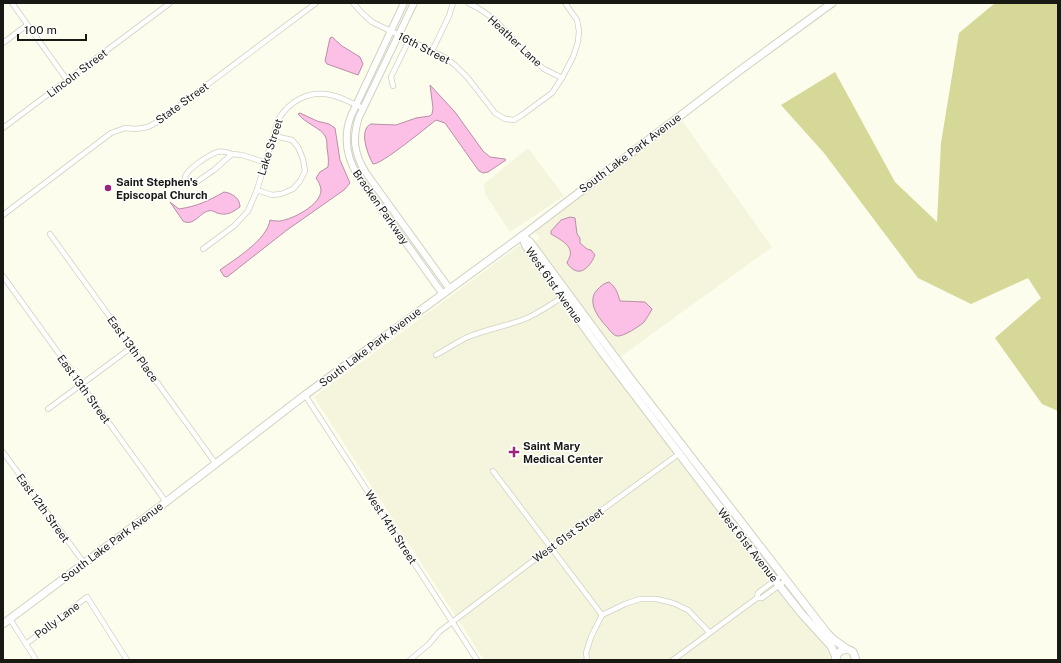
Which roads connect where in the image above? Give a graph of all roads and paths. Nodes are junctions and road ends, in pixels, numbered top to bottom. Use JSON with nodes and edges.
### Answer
{"nodes":[{"id":1,"x":12,"y":3,"type":"edge"},
{"id":2,"x":170,"y":3,"type":"edge"},
{"id":3,"x":316,"y":3,"type":"edge"},
{"id":4,"x":404,"y":3,"type":"edge"},
{"id":5,"x":414,"y":3,"type":"edge"},
{"id":6,"x":453,"y":3,"type":"edge"},
{"id":7,"x":468,"y":3,"type":"edge"},
{"id":8,"x":565,"y":3,"type":"edge"},
{"id":9,"x":832,"y":3,"type":"edge"},
{"id":10,"x":356,"y":4,"type":"edge"},
{"id":11,"x":27,"y":25,"type":"junction"},
{"id":12,"x":391,"y":31,"type":"junction"},
{"id":13,"x":399,"y":35,"type":"junction"},
{"id":14,"x":409,"y":40,"type":"junction"},
{"id":15,"x":3,"y":43,"type":"edge"},
{"id":16,"x":432,"y":51,"type":"junction"},
{"id":17,"x":562,"y":78,"type":"junction"},
{"id":18,"x":67,"y":80,"type":"junction"},
{"id":19,"x":393,"y":86,"type":"dead end"},
{"id":20,"x":355,"y":105,"type":"junction"},
{"id":21,"x":363,"y":108,"type":"junction"},
{"id":22,"x":3,"y":128,"type":"edge"},
{"id":23,"x":274,"y":136,"type":"junction"},
{"id":24,"x":232,"y":154,"type":"junction"},
{"id":25,"x":264,"y":162,"type":"junction"},
{"id":26,"x":257,"y":190,"type":"junction"},
{"id":27,"x":3,"y":215,"type":"edge"},
{"id":28,"x":406,"y":229,"type":"junction"},
{"id":29,"x":50,"y":234,"type":"dead end"},
{"id":30,"x":400,"y":234,"type":"junction"},
{"id":31,"x":522,"y":236,"type":"junction"},
{"id":32,"x":203,"y":249,"type":"dead end"},
{"id":33,"x":3,"y":276,"type":"edge"},
{"id":34,"x":449,"y":288,"type":"junction"},
{"id":35,"x":442,"y":293,"type":"junction"},
{"id":36,"x":568,"y":293,"type":"junction"},
{"id":37,"x":562,"y":297,"type":"junction"},
{"id":38,"x":132,"y":347,"type":"junction"},
{"id":39,"x":436,"y":355,"type":"dead end"},
{"id":40,"x":81,"y":384,"type":"junction"},
{"id":41,"x":305,"y":395,"type":"junction"},
{"id":42,"x":48,"y":409,"type":"dead end"},
{"id":43,"x":684,"y":449,"type":"junction"},
{"id":44,"x":3,"y":452,"type":"edge"},
{"id":45,"x":678,"y":454,"type":"junction"},
{"id":46,"x":216,"y":464,"type":"junction"},
{"id":47,"x":493,"y":471,"type":"dead end"},
{"id":48,"x":166,"y":502,"type":"junction"},
{"id":49,"x":550,"y":548,"type":"junction"},
{"id":50,"x":84,"y":563,"type":"junction"},
{"id":51,"x":780,"y":580,"type":"junction"},
{"id":52,"x":602,"y":615,"type":"junction"},
{"id":53,"x":10,"y":619,"type":"junction"},
{"id":54,"x":453,"y":622,"type":"junction"},
{"id":55,"x":3,"y":624,"type":"edge"},
{"id":56,"x":709,"y":632,"type":"junction"},
{"id":57,"x":26,"y":644,"type":"junction"},
{"id":58,"x":847,"y":649,"type":"junction"},
{"id":59,"x":835,"y":659,"type":"edge"},
{"id":60,"x":36,"y":660,"type":"edge"},
{"id":61,"x":127,"y":660,"type":"edge"},
{"id":62,"x":410,"y":660,"type":"edge"},
{"id":63,"x":477,"y":660,"type":"edge"},
{"id":64,"x":587,"y":660,"type":"edge"},
{"id":65,"x":673,"y":660,"type":"edge"},
{"id":66,"x":856,"y":660,"type":"edge"}],
"edges":[{"from":1,"to":11,"type":"street"},
{"from":2,"to":18,"type":"street","name":"Lincoln Street"},
{"from":3,"to":27,"type":"street","name":"State Street"},
{"from":4,"to":12,"type":"street","name":"Bracken Parkway"},
{"from":5,"to":13,"type":"street","name":"Bracken Parkway"},
{"from":6,"to":16,"type":"street"},
{"from":7,"to":17,"type":"street","name":"Heather Lane"},
{"from":8,"to":17,"type":"street"},
{"from":9,"to":31,"type":"main road","name":"South Lake Park Avenue"},
{"from":10,"to":12,"type":"street","name":"16th Street"},
{"from":11,"to":15,"type":"street"},
{"from":11,"to":18,"type":"street"},
{"from":12,"to":13,"type":"street","name":"16th Street"},
{"from":12,"to":20,"type":"street","name":"Bracken Parkway"},
{"from":13,"to":14,"type":"street","name":"16th Street"},
{"from":13,"to":21,"type":"street","name":"Bracken Parkway"},
{"from":14,"to":16,"type":"street","name":"16th Street"},
{"from":14,"to":19,"type":"street"},
{"from":16,"to":17,"type":"street","name":"16th Street"},
{"from":18,"to":22,"type":"street","name":"Lincoln Street"},
{"from":20,"to":21,"type":"street","name":"Lake Street"},
{"from":20,"to":23,"type":"street","name":"Lake Street"},
{"from":20,"to":30,"type":"street","name":"Bracken Parkway"},
{"from":21,"to":28,"type":"street","name":"Bracken Parkway"},
{"from":23,"to":25,"type":"street","name":"Lake Street"},
{"from":23,"to":26,"type":"street"},
{"from":24,"to":24,"type":"street"},
{"from":24,"to":25,"type":"street"},
{"from":25,"to":26,"type":"street","name":"Lake Street"},
{"from":26,"to":32,"type":"street","name":"Lake Street"},
{"from":28,"to":30,"type":"street"},
{"from":28,"to":34,"type":"street","name":"Bracken Parkway"},
{"from":29,"to":38,"type":"street","name":"East 13th Place"},
{"from":30,"to":35,"type":"street","name":"Bracken Parkway"},
{"from":31,"to":34,"type":"main road","name":"South Lake Park Avenue"},
{"from":31,"to":36,"type":"main road","name":"West 61st Avenue"},
{"from":31,"to":37,"type":"main road","name":"West 61st Avenue"},
{"from":33,"to":40,"type":"street","name":"East 13th Street"},
{"from":34,"to":35,"type":"main road","name":"South Lake Park Avenue"},
{"from":35,"to":41,"type":"main road","name":"South Lake Park Avenue"},
{"from":36,"to":37,"type":"street"},
{"from":36,"to":43,"type":"main road","name":"West 61st Avenue"},
{"from":37,"to":39,"type":"street"},
{"from":37,"to":45,"type":"main road","name":"West 61st Avenue"},
{"from":38,"to":40,"type":"street"},
{"from":38,"to":46,"type":"street","name":"East 13th Place"},
{"from":40,"to":42,"type":"street"},
{"from":40,"to":48,"type":"street","name":"East 13th Street"},
{"from":41,"to":46,"type":"main road","name":"South Lake Park Avenue"},
{"from":41,"to":54,"type":"street","name":"West 14th Street"},
{"from":43,"to":45,"type":"street","name":"West 61st Street"},
{"from":43,"to":51,"type":"main road","name":"West 61st Avenue"},
{"from":44,"to":50,"type":"street","name":"East 12th Street"},
{"from":45,"to":49,"type":"street","name":"West 61st Street"},
{"from":45,"to":51,"type":"main road","name":"West 61st Avenue"},
{"from":46,"to":48,"type":"main road","name":"South Lake Park Avenue"},
{"from":47,"to":49,"type":"street"},
{"from":48,"to":50,"type":"main road","name":"South Lake Park Avenue"},
{"from":49,"to":52,"type":"street"},
{"from":49,"to":54,"type":"street","name":"West 61st Street"},
{"from":50,"to":53,"type":"main road","name":"South Lake Park Avenue"},
{"from":51,"to":56,"type":"street"},
{"from":51,"to":58,"type":"main road","name":"West 61st Avenue"},
{"from":51,"to":59,"type":"main road","name":"West 61st Avenue"},
{"from":52,"to":56,"type":"street"},
{"from":52,"to":64,"type":"street"},
{"from":53,"to":55,"type":"main road","name":"South Lake Park Avenue"},
{"from":53,"to":57,"type":"street"},
{"from":54,"to":62,"type":"street","name":"West 61st Street"},
{"from":54,"to":63,"type":"street","name":"West 14th Street"},
{"from":56,"to":65,"type":"street"},
{"from":57,"to":60,"type":"street"},
{"from":57,"to":61,"type":"street","name":"Polly Lane"},
{"from":58,"to":59,"type":"main road"},
{"from":58,"to":66,"type":"main road","name":"West 61st Avenue"}]}
